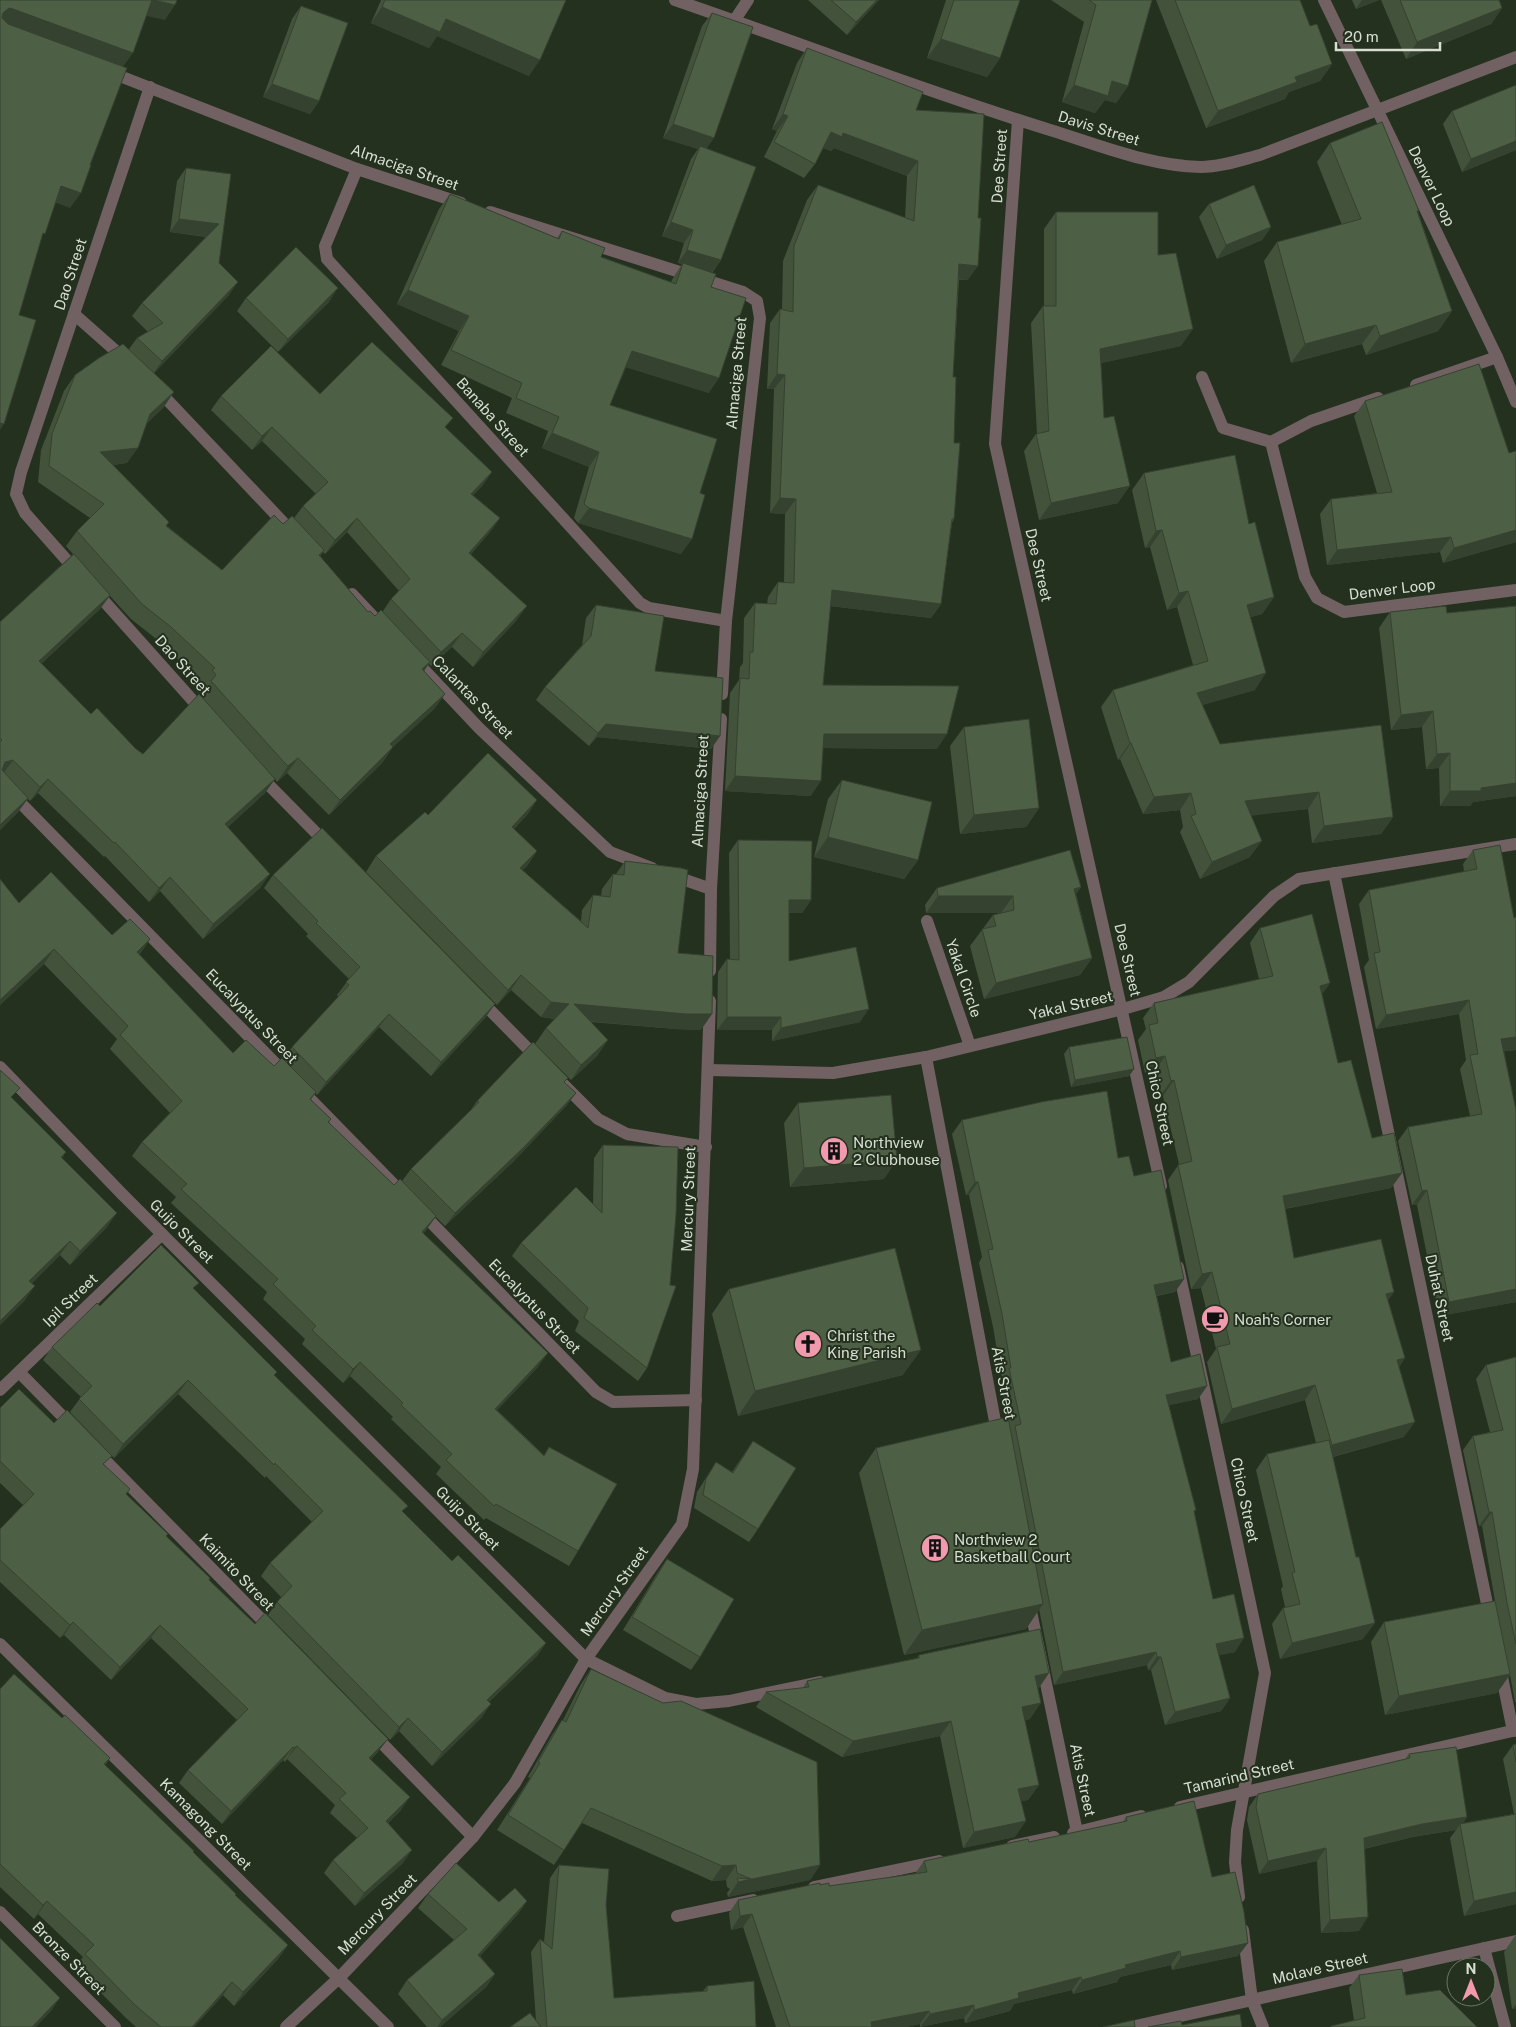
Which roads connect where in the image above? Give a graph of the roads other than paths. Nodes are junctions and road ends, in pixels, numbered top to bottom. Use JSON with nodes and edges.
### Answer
{"nodes":[{"id":1,"x":675,"y":0,"type":"edge"},
{"id":2,"x":748,"y":0,"type":"edge"},
{"id":3,"x":1324,"y":0,"type":"edge"},
{"id":4,"x":734,"y":21,"type":"junction"},
{"id":5,"x":1516,"y":57,"type":"edge"},
{"id":6,"x":91,"y":65,"type":"edge"},
{"id":7,"x":150,"y":87,"type":"junction"},
{"id":8,"x":1377,"y":111,"type":"junction"},
{"id":9,"x":1018,"y":120,"type":"junction"},
{"id":10,"x":357,"y":169,"type":"junction"},
{"id":11,"x":74,"y":314,"type":"junction"},
{"id":12,"x":1497,"y":357,"type":"junction"},
{"id":13,"x":133,"y":367,"type":"edge"},
{"id":14,"x":1202,"y":377,"type":"dead end"},
{"id":15,"x":148,"y":380,"type":"edge"},
{"id":16,"x":1516,"y":402,"type":"edge"},
{"id":17,"x":1271,"y":442,"type":"junction"},
{"id":18,"x":303,"y":543,"type":"edge"},
{"id":19,"x":344,"y":586,"type":"edge"},
{"id":20,"x":1516,"y":590,"type":"edge"},
{"id":21,"x":726,"y":621,"type":"junction"},
{"id":22,"x":391,"y":635,"type":"edge"},
{"id":23,"x":404,"y":650,"type":"edge"},
{"id":24,"x":214,"y":724,"type":"edge"},
{"id":25,"x":253,"y":767,"type":"edge"},
{"id":26,"x":0,"y":782,"type":"edge"},
{"id":27,"x":1516,"y":844,"type":"edge"},
{"id":28,"x":340,"y":857,"type":"edge"},
{"id":29,"x":1334,"y":873,"type":"junction"},
{"id":30,"x":711,"y":889,"type":"junction"},
{"id":31,"x":927,"y":922,"type":"dead end"},
{"id":32,"x":470,"y":990,"type":"edge"},
{"id":33,"x":1123,"y":1009,"type":"junction"},
{"id":34,"x":970,"y":1046,"type":"junction"},
{"id":35,"x":926,"y":1057,"type":"junction"},
{"id":36,"x":0,"y":1067,"type":"edge"},
{"id":37,"x":708,"y":1070,"type":"junction"},
{"id":38,"x":706,"y":1147,"type":"junction"},
{"id":39,"x":1164,"y":1197,"type":"edge"},
{"id":40,"x":162,"y":1234,"type":"junction"},
{"id":41,"x":1176,"y":1255,"type":"edge"},
{"id":42,"x":19,"y":1372,"type":"junction"},
{"id":43,"x":0,"y":1390,"type":"edge"},
{"id":44,"x":696,"y":1400,"type":"junction"},
{"id":45,"x":1000,"y":1449,"type":"edge"},
{"id":46,"x":1026,"y":1586,"type":"edge"},
{"id":47,"x":1493,"y":1633,"type":"edge"},
{"id":48,"x":281,"y":1640,"type":"edge"},
{"id":49,"x":0,"y":1644,"type":"edge"},
{"id":50,"x":1497,"y":1653,"type":"edge"},
{"id":51,"x":586,"y":1659,"type":"junction"},
{"id":52,"x":834,"y":1679,"type":"edge"},
{"id":53,"x":364,"y":1725,"type":"edge"},
{"id":54,"x":1515,"y":1730,"type":"edge"},
{"id":55,"x":1244,"y":1791,"type":"junction"},
{"id":56,"x":1170,"y":1809,"type":"edge"},
{"id":57,"x":1151,"y":1814,"type":"edge"},
{"id":58,"x":1077,"y":1832,"type":"junction"},
{"id":59,"x":473,"y":1837,"type":"junction"},
{"id":60,"x":999,"y":1848,"type":"edge"},
{"id":61,"x":950,"y":1859,"type":"edge"},
{"id":62,"x":804,"y":1890,"type":"edge"},
{"id":63,"x":765,"y":1898,"type":"edge"},
{"id":64,"x":0,"y":1912,"type":"edge"},
{"id":65,"x":677,"y":1916,"type":"dead end"},
{"id":66,"x":1516,"y":1941,"type":"edge"},
{"id":67,"x":1484,"y":1948,"type":"junction"},
{"id":68,"x":339,"y":1978,"type":"junction"},
{"id":69,"x":1252,"y":2000,"type":"junction"},
{"id":70,"x":115,"y":2027,"type":"edge"},
{"id":71,"x":286,"y":2027,"type":"edge"},
{"id":72,"x":388,"y":2027,"type":"edge"},
{"id":73,"x":1130,"y":2027,"type":"edge"},
{"id":74,"x":1263,"y":2027,"type":"edge"},
{"id":75,"x":1505,"y":2027,"type":"edge"}],
"edges":[{"from":1,"to":4,"type":"street","name":"Davis Street"},
{"from":2,"to":4,"type":"street"},
{"from":3,"to":8,"type":"street","name":"Denver Loop"},
{"from":4,"to":9,"type":"street","name":"Davis Street"},
{"from":5,"to":8,"type":"street","name":"Davis Street"},
{"from":6,"to":7,"type":"street","name":"Almaciga Street"},
{"from":7,"to":10,"type":"street","name":"Almaciga Street"},
{"from":7,"to":11,"type":"street","name":"Dao Street"},
{"from":8,"to":9,"type":"street","name":"Davis Street"},
{"from":8,"to":12,"type":"street","name":"Denver Loop"},
{"from":9,"to":33,"type":"street","name":"Dee Street"},
{"from":10,"to":21,"type":"street","name":"Banaba Street"},
{"from":10,"to":21,"type":"street","name":"Almaciga Street"},
{"from":11,"to":13,"type":"street"},
{"from":11,"to":24,"type":"street","name":"Dao Street"},
{"from":12,"to":16,"type":"street","name":"Denver Loop"},
{"from":12,"to":17,"type":"street"},
{"from":14,"to":17,"type":"street"},
{"from":15,"to":18,"type":"street"},
{"from":17,"to":20,"type":"street","name":"Denver Loop"},
{"from":19,"to":22,"type":"street"},
{"from":21,"to":30,"type":"street","name":"Almaciga Street"},
{"from":23,"to":30,"type":"street","name":"Calantas Street"},
{"from":25,"to":28,"type":"street"},
{"from":26,"to":44,"type":"street","name":"Eucalyptus Street"},
{"from":27,"to":29,"type":"street","name":"Yakal Street"},
{"from":29,"to":33,"type":"street","name":"Yakal Street"},
{"from":29,"to":47,"type":"street","name":"Duhat Street"},
{"from":30,"to":37,"type":"street","name":"Almaciga Street"},
{"from":31,"to":34,"type":"street","name":"Yakal Circle"},
{"from":32,"to":38,"type":"street"},
{"from":33,"to":34,"type":"street","name":"Yakal Street"},
{"from":33,"to":39,"type":"street","name":"Chico Street"},
{"from":34,"to":35,"type":"street","name":"Yakal Street"},
{"from":35,"to":37,"type":"street","name":"Yakal Street"},
{"from":35,"to":45,"type":"street","name":"Atis Street"},
{"from":36,"to":40,"type":"street","name":"Guijo Street"},
{"from":37,"to":38,"type":"street","name":"Mercury Street"},
{"from":38,"to":44,"type":"street","name":"Mercury Street"},
{"from":40,"to":42,"type":"street","name":"Ipil Street"},
{"from":40,"to":51,"type":"street","name":"Guijo Street"},
{"from":41,"to":55,"type":"street","name":"Chico Street"},
{"from":42,"to":43,"type":"street","name":"Ipil Street"},
{"from":42,"to":48,"type":"street","name":"Kaimito Street"},
{"from":44,"to":51,"type":"street","name":"Mercury Street"},
{"from":46,"to":58,"type":"street","name":"Atis Street"},
{"from":49,"to":68,"type":"street","name":"Kamagong Street"},
{"from":50,"to":54,"type":"street"},
{"from":51,"to":52,"type":"street","name":"Guijo Street"},
{"from":51,"to":59,"type":"street","name":"Mercury Street"},
{"from":53,"to":59,"type":"street"},
{"from":54,"to":55,"type":"street","name":"Tamarind Street"},
{"from":55,"to":56,"type":"street","name":"Tamarind Street"},
{"from":55,"to":69,"type":"street","name":"Chico Street"},
{"from":57,"to":58,"type":"street"},
{"from":58,"to":60,"type":"street"},
{"from":59,"to":68,"type":"street","name":"Mercury Street"},
{"from":61,"to":62,"type":"street"},
{"from":63,"to":65,"type":"street"},
{"from":64,"to":70,"type":"street","name":"Bronze Street"},
{"from":66,"to":67,"type":"street","name":"Molave Street"},
{"from":67,"to":69,"type":"street","name":"Molave Street"},
{"from":67,"to":75,"type":"street"},
{"from":68,"to":71,"type":"street","name":"Mercury Street"},
{"from":68,"to":72,"type":"street","name":"Kamagong Street"},
{"from":69,"to":73,"type":"street","name":"Molave Street"},
{"from":69,"to":74,"type":"street","name":"Chico Street"}]}
